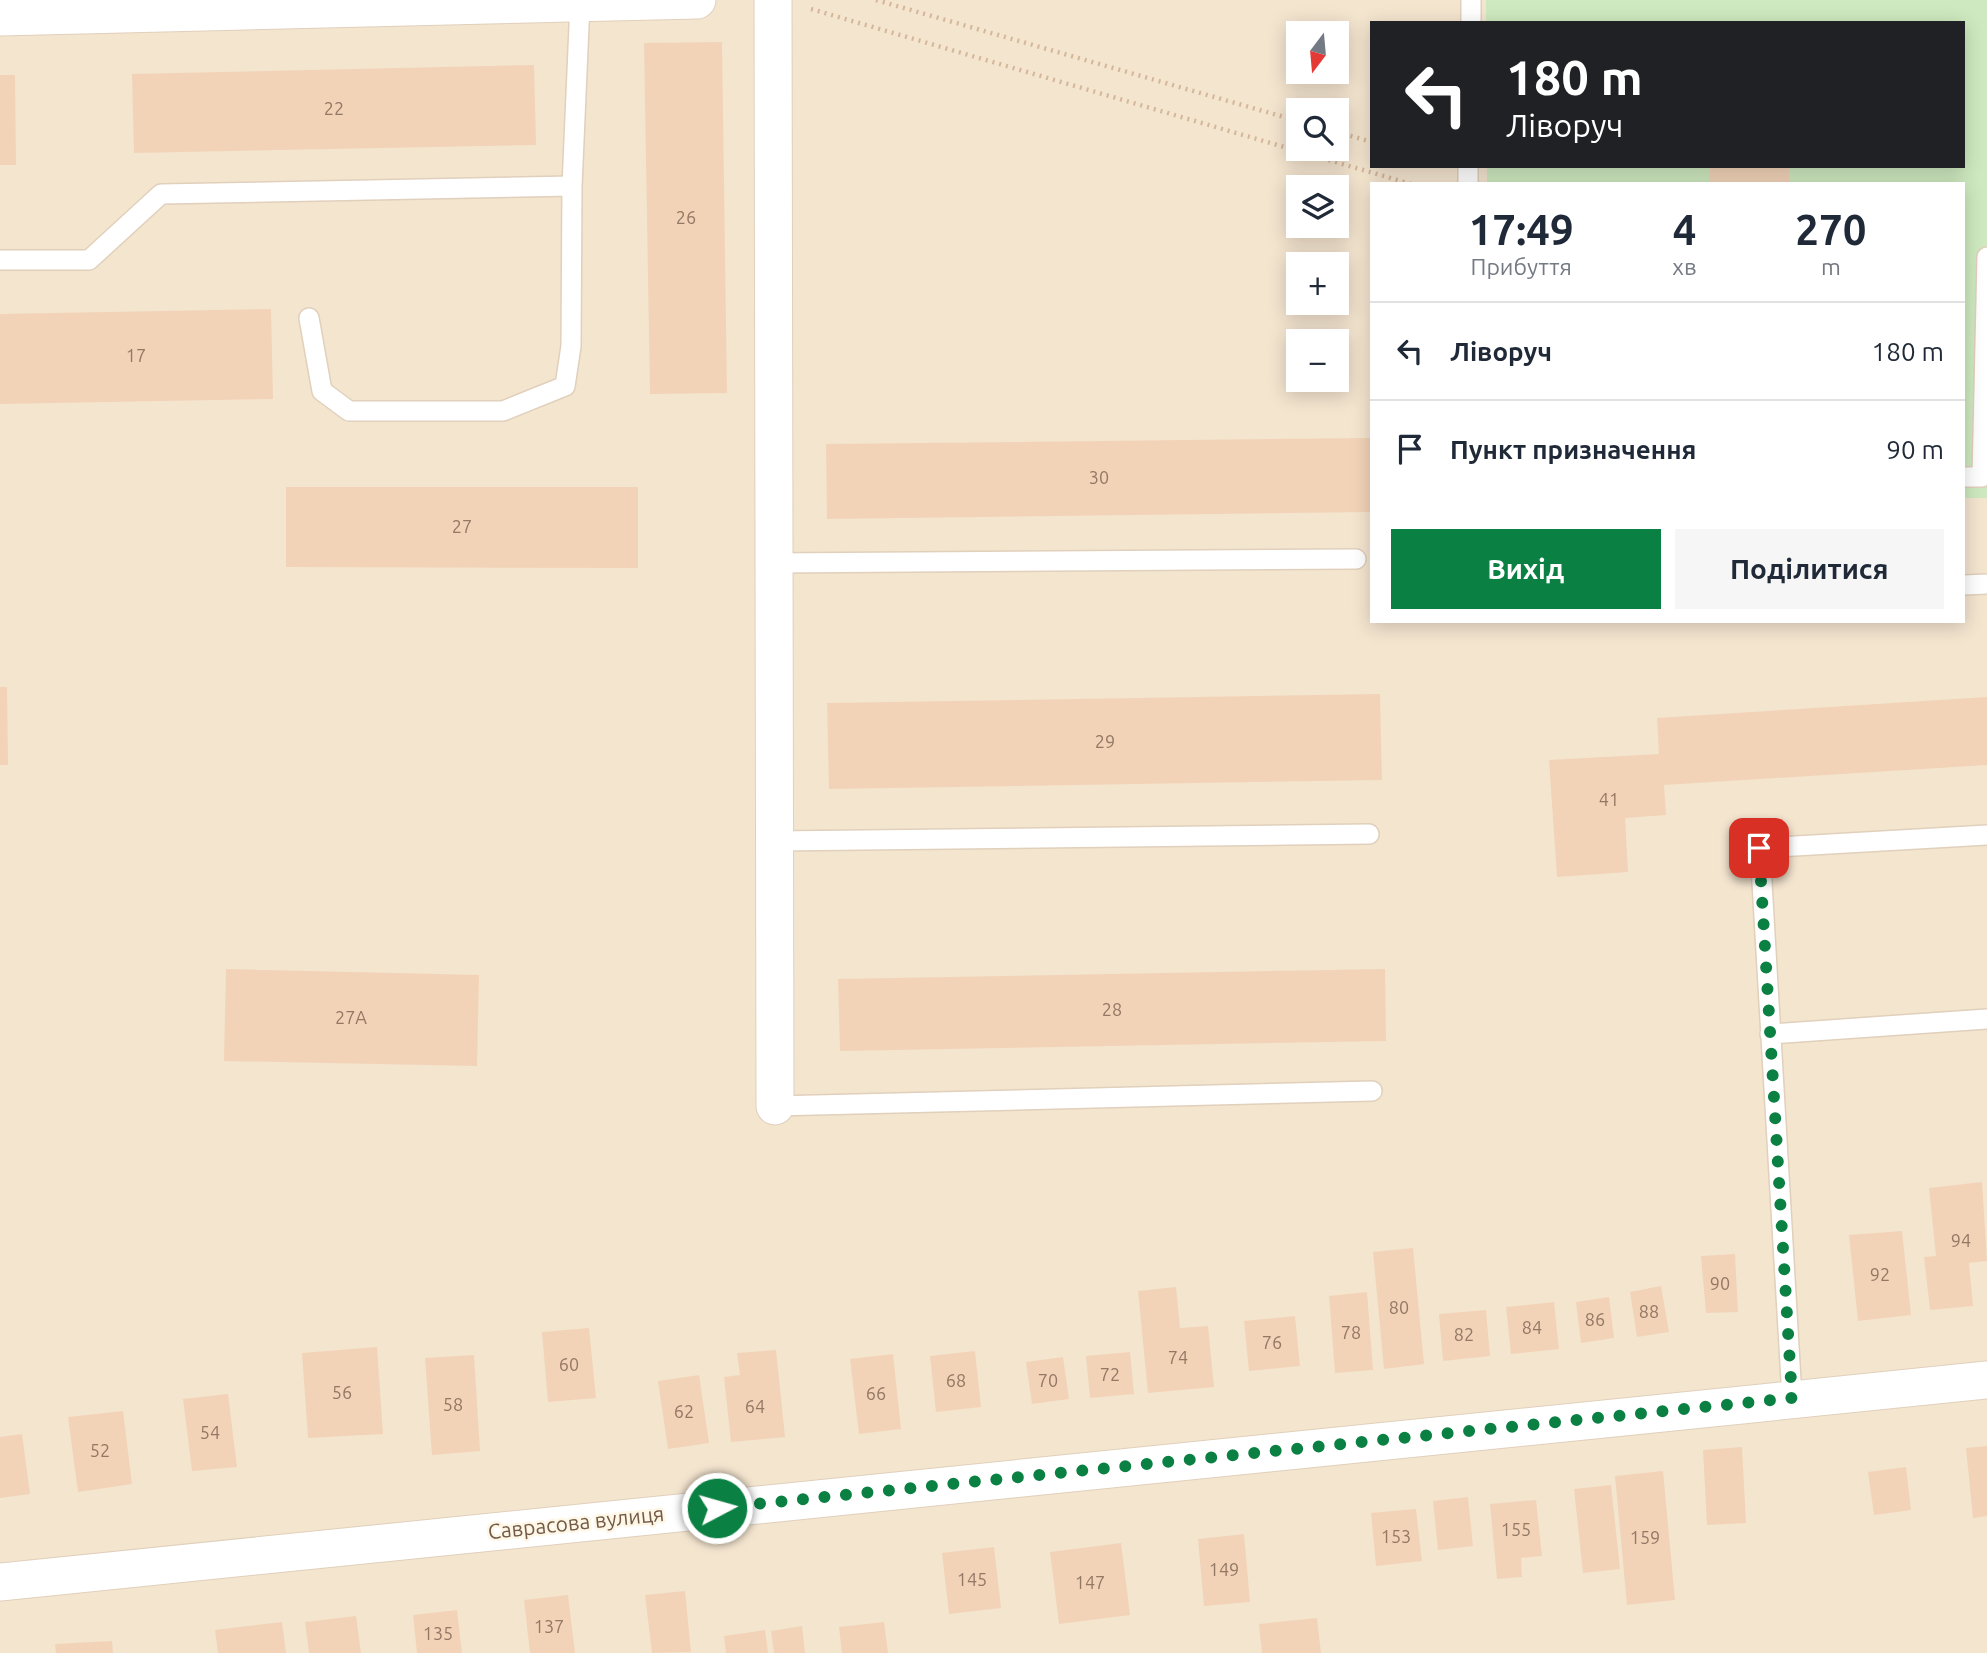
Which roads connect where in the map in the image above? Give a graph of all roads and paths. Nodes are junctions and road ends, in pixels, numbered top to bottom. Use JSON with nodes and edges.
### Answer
{"nodes":[{"id":1,"x":697,"y":0,"type":"edge"},
{"id":2,"x":876,"y":0,"type":"edge"},
{"id":3,"x":1471,"y":0,"type":"edge"},
{"id":4,"x":580,"y":3,"type":"junction"},
{"id":5,"x":790,"y":4,"type":"edge"},
{"id":6,"x":96,"y":7,"type":"edge"},
{"id":7,"x":0,"y":17,"type":"edge"},
{"id":8,"x":1471,"y":21,"type":"edge"},
{"id":9,"x":1286,"y":118,"type":"edge"},
{"id":10,"x":1349,"y":135,"type":"edge"},
{"id":11,"x":1370,"y":141,"type":"edge"},
{"id":12,"x":1404,"y":182,"type":"edge"},
{"id":13,"x":572,"y":186,"type":"junction"},
{"id":14,"x":1987,"y":257,"type":"edge"},
{"id":15,"x":0,"y":260,"type":"edge"},
{"id":16,"x":309,"y":318,"type":"dead end"},
{"id":17,"x":1965,"y":477,"type":"edge"},
{"id":18,"x":1356,"y":559,"type":"dead end"},
{"id":19,"x":774,"y":563,"type":"junction"},
{"id":20,"x":1987,"y":584,"type":"edge"},
{"id":21,"x":1965,"y":585,"type":"edge"},
{"id":22,"x":1369,"y":834,"type":"dead end"},
{"id":23,"x":1987,"y":835,"type":"edge"},
{"id":24,"x":775,"y":841,"type":"junction"},
{"id":25,"x":1987,"y":1019,"type":"edge"},
{"id":26,"x":1770,"y":1034,"type":"junction"},
{"id":27,"x":1372,"y":1091,"type":"dead end"},
{"id":28,"x":775,"y":1106,"type":"joint"},
{"id":29,"x":1987,"y":1380,"type":"edge"},
{"id":30,"x":1792,"y":1398,"type":"junction"},
{"id":31,"x":0,"y":1582,"type":"edge"}],
"edges":[{"from":1,"to":4,"type":"street"},
{"from":2,"to":9,"type":"path"},
{"from":3,"to":8,"type":"lane"},
{"from":4,"to":6,"type":"street"},
{"from":4,"to":13,"type":"lane"},
{"from":5,"to":12,"type":"path"},
{"from":5,"to":19,"type":"street"},
{"from":6,"to":7,"type":"street"},
{"from":10,"to":11,"type":"path"},
{"from":13,"to":15,"type":"lane"},
{"from":13,"to":16,"type":"lane"},
{"from":14,"to":17,"type":"lane"},
{"from":18,"to":19,"type":"lane"},
{"from":19,"to":24,"type":"street"},
{"from":20,"to":21,"type":"lane"},
{"from":22,"to":24,"type":"lane"},
{"from":23,"to":26,"type":"lane"},
{"from":24,"to":28,"type":"street"},
{"from":25,"to":26,"type":"lane"},
{"from":26,"to":30,"type":"lane"},
{"from":27,"to":28,"type":"lane"},
{"from":29,"to":30,"type":"street","name":"Саврасова вулиця"},
{"from":30,"to":31,"type":"street","name":"Саврасова вулиця"}]}
